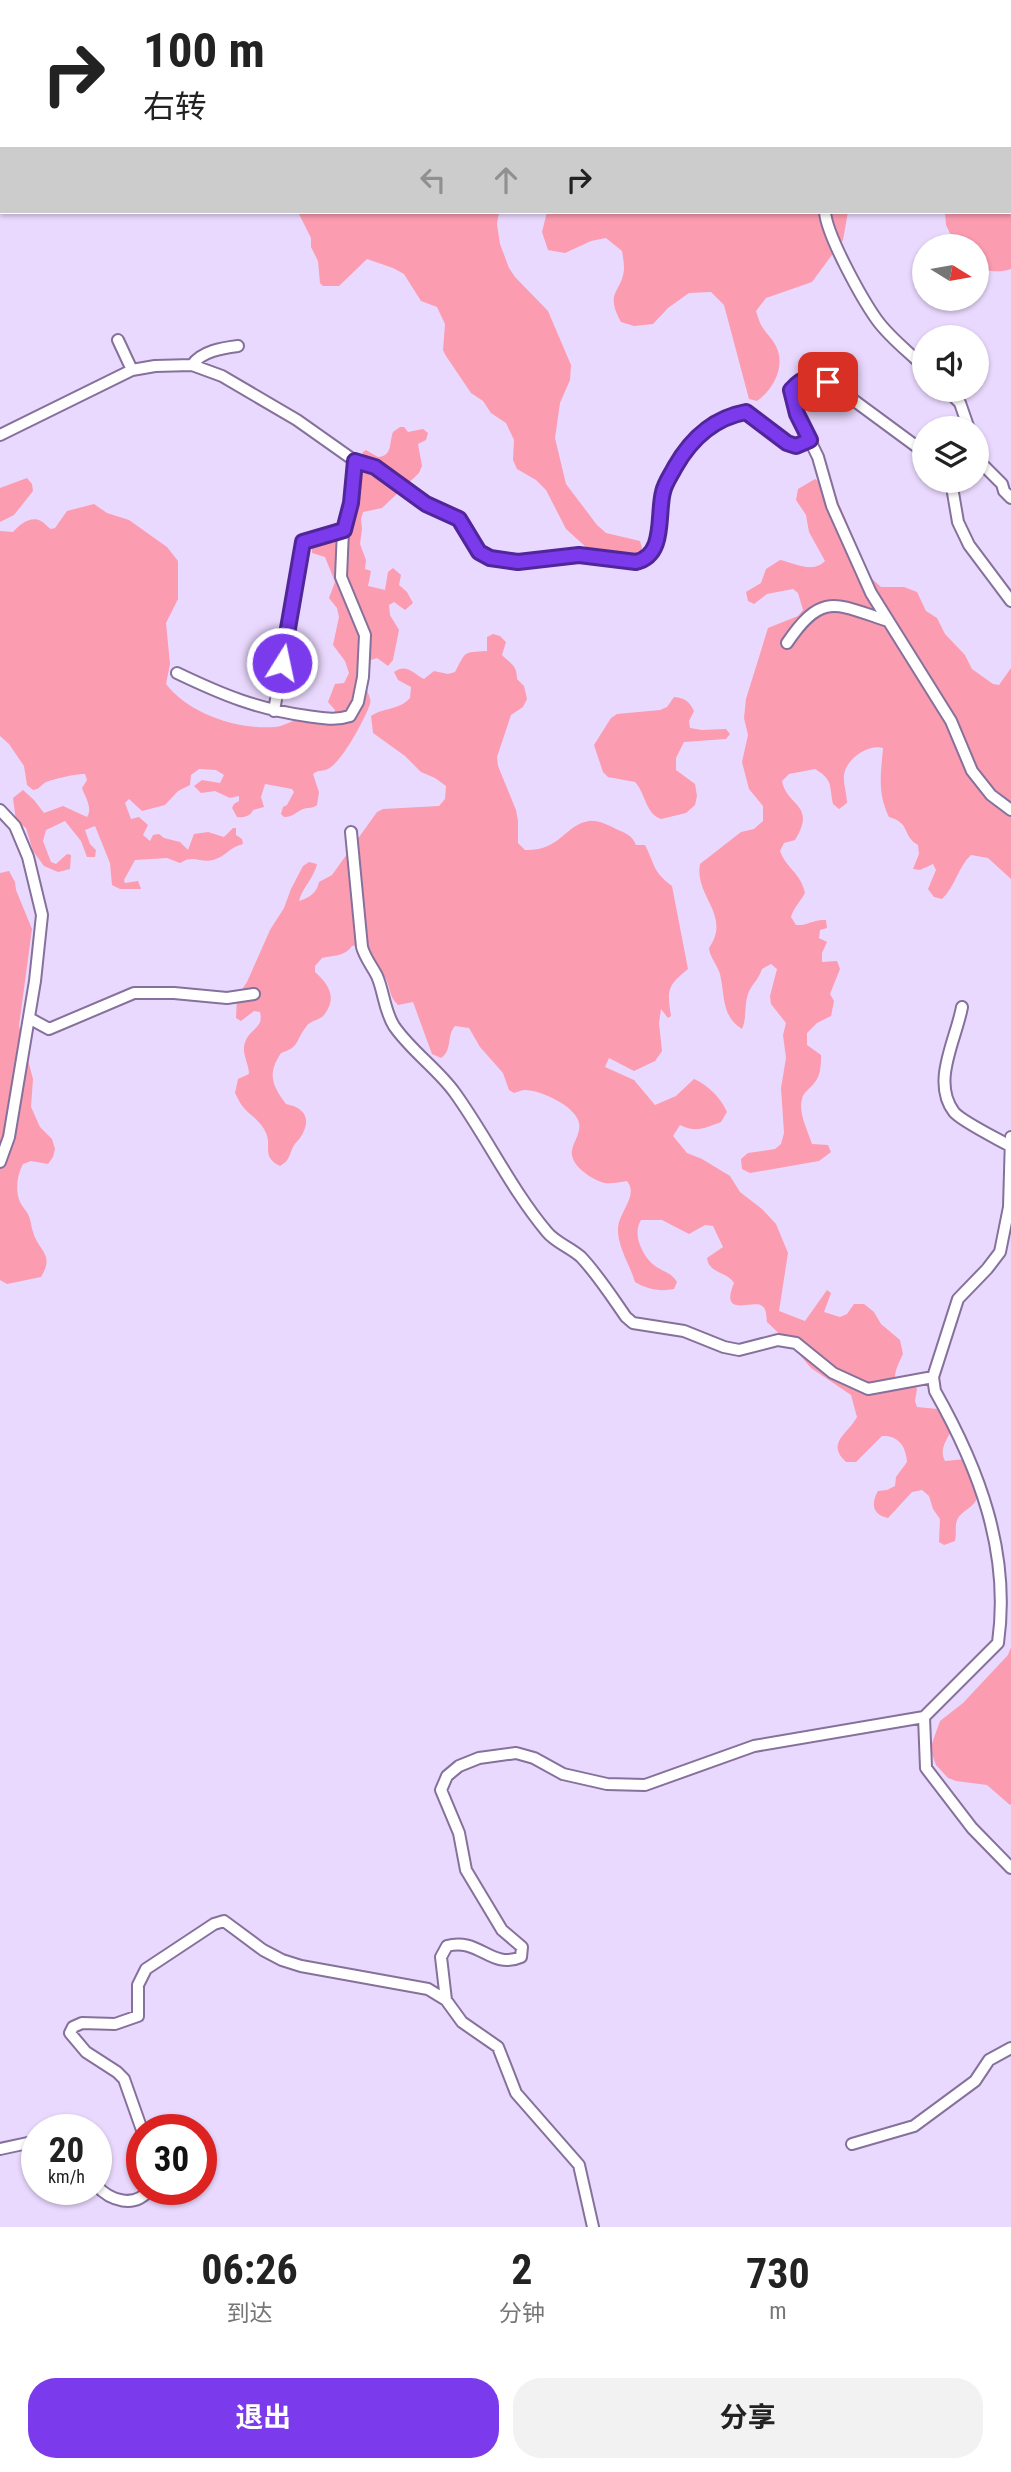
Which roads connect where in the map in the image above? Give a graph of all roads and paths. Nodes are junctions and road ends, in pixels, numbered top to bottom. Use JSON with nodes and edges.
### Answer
{"nodes":[{"id":1,"x":826,"y":214,"type":"edge"},
{"id":2,"x":118,"y":340,"type":"dead end"},
{"id":3,"x":238,"y":346,"type":"dead end"},
{"id":4,"x":912,"y":355,"type":"edge"},
{"id":5,"x":192,"y":365,"type":"junction"},
{"id":6,"x":132,"y":370,"type":"junction"},
{"id":7,"x":0,"y":435,"type":"edge"},
{"id":8,"x":810,"y":440,"type":"junction"},
{"id":9,"x":912,"y":443,"type":"edge"},
{"id":10,"x":355,"y":461,"type":"junction"},
{"id":11,"x":989,"y":471,"type":"edge"},
{"id":12,"x":953,"y":493,"type":"edge"},
{"id":13,"x":1011,"y":498,"type":"edge"},
{"id":14,"x":344,"y":530,"type":"junction"},
{"id":15,"x":1011,"y":601,"type":"edge"},
{"id":16,"x":888,"y":621,"type":"junction"},
{"id":17,"x":787,"y":643,"type":"dead end"},
{"id":18,"x":177,"y":673,"type":"dead end"},
{"id":19,"x":274,"y":711,"type":"junction"},
{"id":20,"x":0,"y":810,"type":"edge"},
{"id":21,"x":1011,"y":810,"type":"edge"},
{"id":22,"x":351,"y":832,"type":"dead end"},
{"id":23,"x":254,"y":994,"type":"dead end"},
{"id":24,"x":962,"y":1007,"type":"dead end"},
{"id":25,"x":29,"y":1018,"type":"junction"},
{"id":26,"x":1011,"y":1142,"type":"edge"},
{"id":27,"x":0,"y":1162,"type":"edge"},
{"id":28,"x":933,"y":1377,"type":"junction"},
{"id":29,"x":1002,"y":1522,"type":"dead end"},
{"id":30,"x":1007,"y":1545,"type":"dead end"},
{"id":31,"x":1011,"y":1580,"type":"edge"},
{"id":32,"x":924,"y":1717,"type":"junction"},
{"id":33,"x":1011,"y":1868,"type":"edge"},
{"id":34,"x":446,"y":2000,"type":"junction"},
{"id":35,"x":1011,"y":2048,"type":"edge"},
{"id":36,"x":136,"y":2114,"type":"edge"},
{"id":37,"x":21,"y":2144,"type":"edge"},
{"id":38,"x":852,"y":2144,"type":"dead end"},
{"id":39,"x":0,"y":2149,"type":"edge"},
{"id":40,"x":593,"y":2227,"type":"edge"}],
"edges":[{"from":1,"to":4,"type":"street"},
{"from":2,"to":6,"type":"street"},
{"from":3,"to":5,"type":"street"},
{"from":5,"to":6,"type":"street"},
{"from":5,"to":10,"type":"street"},
{"from":6,"to":7,"type":"street"},
{"from":8,"to":9,"type":"street"},
{"from":8,"to":10,"type":"street"},
{"from":8,"to":16,"type":"street"},
{"from":10,"to":14,"type":"street"},
{"from":11,"to":13,"type":"street"},
{"from":12,"to":15,"type":"street"},
{"from":14,"to":19,"type":"street"},
{"from":14,"to":19,"type":"street"},
{"from":16,"to":17,"type":"street"},
{"from":16,"to":21,"type":"street"},
{"from":18,"to":19,"type":"street"},
{"from":20,"to":25,"type":"street"},
{"from":22,"to":28,"type":"street"},
{"from":23,"to":25,"type":"street"},
{"from":24,"to":26,"type":"street"},
{"from":25,"to":27,"type":"street"},
{"from":26,"to":28,"type":"street"},
{"from":28,"to":29,"type":"street"},
{"from":30,"to":31,"type":"street"},
{"from":31,"to":32,"type":"street"},
{"from":32,"to":33,"type":"street"},
{"from":32,"to":34,"type":"street"},
{"from":34,"to":36,"type":"street"},
{"from":34,"to":40,"type":"street"},
{"from":35,"to":38,"type":"street"},
{"from":37,"to":39,"type":"street"}]}
